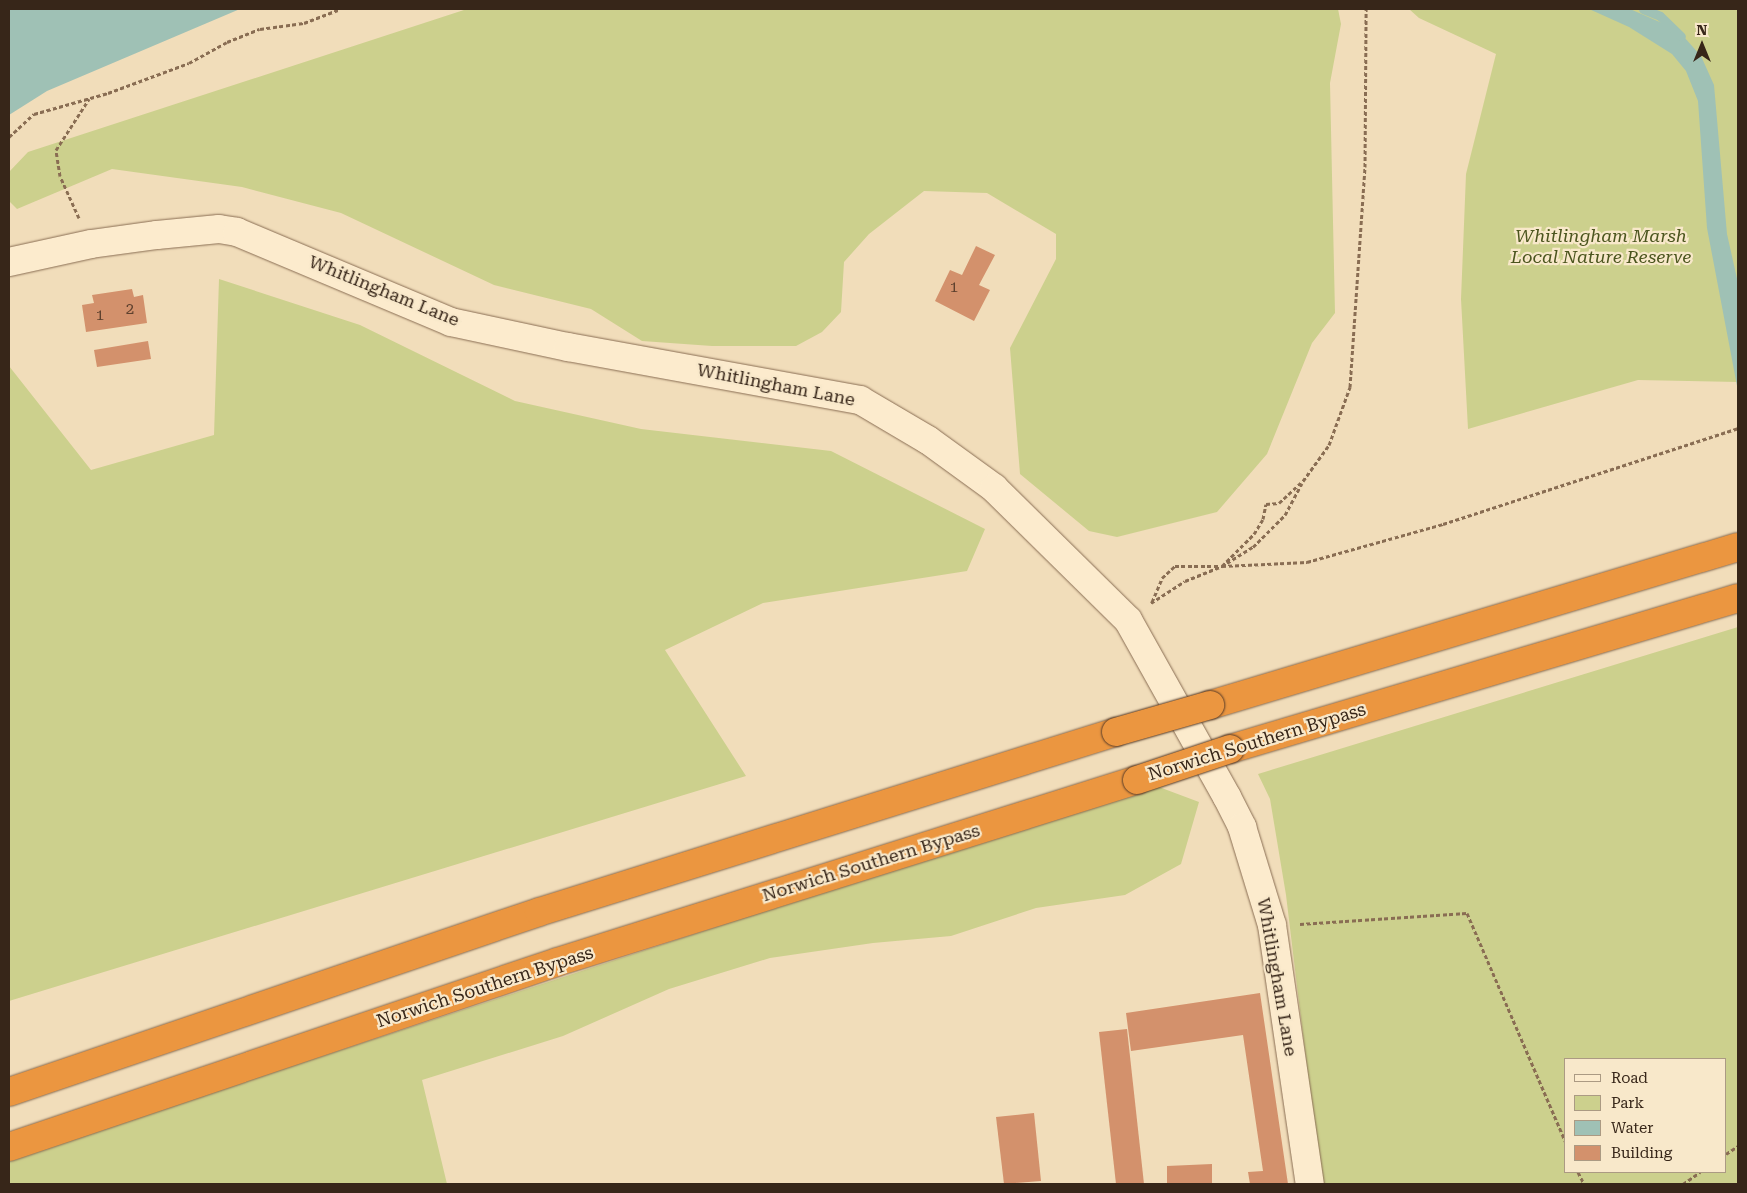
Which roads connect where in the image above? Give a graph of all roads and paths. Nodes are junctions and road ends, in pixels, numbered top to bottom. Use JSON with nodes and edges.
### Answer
{"nodes":[{"id":1,"x":340,"y":9,"type":"edge"},
{"id":2,"x":1366,"y":9,"type":"edge"},
{"id":3,"x":90,"y":98,"type":"junction"},
{"id":4,"x":9,"y":137,"type":"edge"},
{"id":5,"x":92,"y":244,"type":"junction"},
{"id":6,"x":9,"y":262,"type":"edge"},
{"id":7,"x":1738,"y":428,"type":"edge"},
{"id":8,"x":1303,"y":481,"type":"junction"},
{"id":9,"x":1738,"y":546,"type":"edge"},
{"id":10,"x":1222,"y":566,"type":"junction"},
{"id":11,"x":1738,"y":598,"type":"edge"},
{"id":12,"x":1152,"y":603,"type":"junction"},
{"id":13,"x":1128,"y":620,"type":"junction"},
{"id":14,"x":1272,"y":925,"type":"junction"},
{"id":15,"x":9,"y":1092,"type":"edge"},
{"id":16,"x":1564,"y":1138,"type":"edge"},
{"id":17,"x":1738,"y":1146,"type":"edge"},
{"id":18,"x":9,"y":1147,"type":"edge"},
{"id":19,"x":1727,"y":1153,"type":"edge"},
{"id":20,"x":1699,"y":1173,"type":"edge"},
{"id":21,"x":1310,"y":1184,"type":"edge"},
{"id":22,"x":1683,"y":1184,"type":"edge"}],
"edges":[{"from":1,"to":3,"type":"path"},
{"from":2,"to":8,"type":"path"},
{"from":3,"to":4,"type":"path"},
{"from":3,"to":5,"type":"path"},
{"from":5,"to":6,"type":"street","name":"Whitlingham Lane"},
{"from":5,"to":13,"type":"street","name":"Whitlingham Lane"},
{"from":7,"to":10,"type":"path"},
{"from":8,"to":10,"type":"path"},
{"from":8,"to":10,"type":"path"},
{"from":9,"to":15,"type":"highway","bridge":true},
{"from":10,"to":12,"type":"path"},
{"from":10,"to":12,"type":"path"},
{"from":11,"to":18,"type":"highway","name":"Norwich Southern Bypass","bridge":true},
{"from":12,"to":13,"type":"path"},
{"from":13,"to":14,"type":"street","name":"Whitlingham Lane"},
{"from":14,"to":16,"type":"path"},
{"from":14,"to":21,"type":"street","name":"Whitlingham Lane"},
{"from":17,"to":19,"type":"path"},
{"from":20,"to":22,"type":"path"}]}
